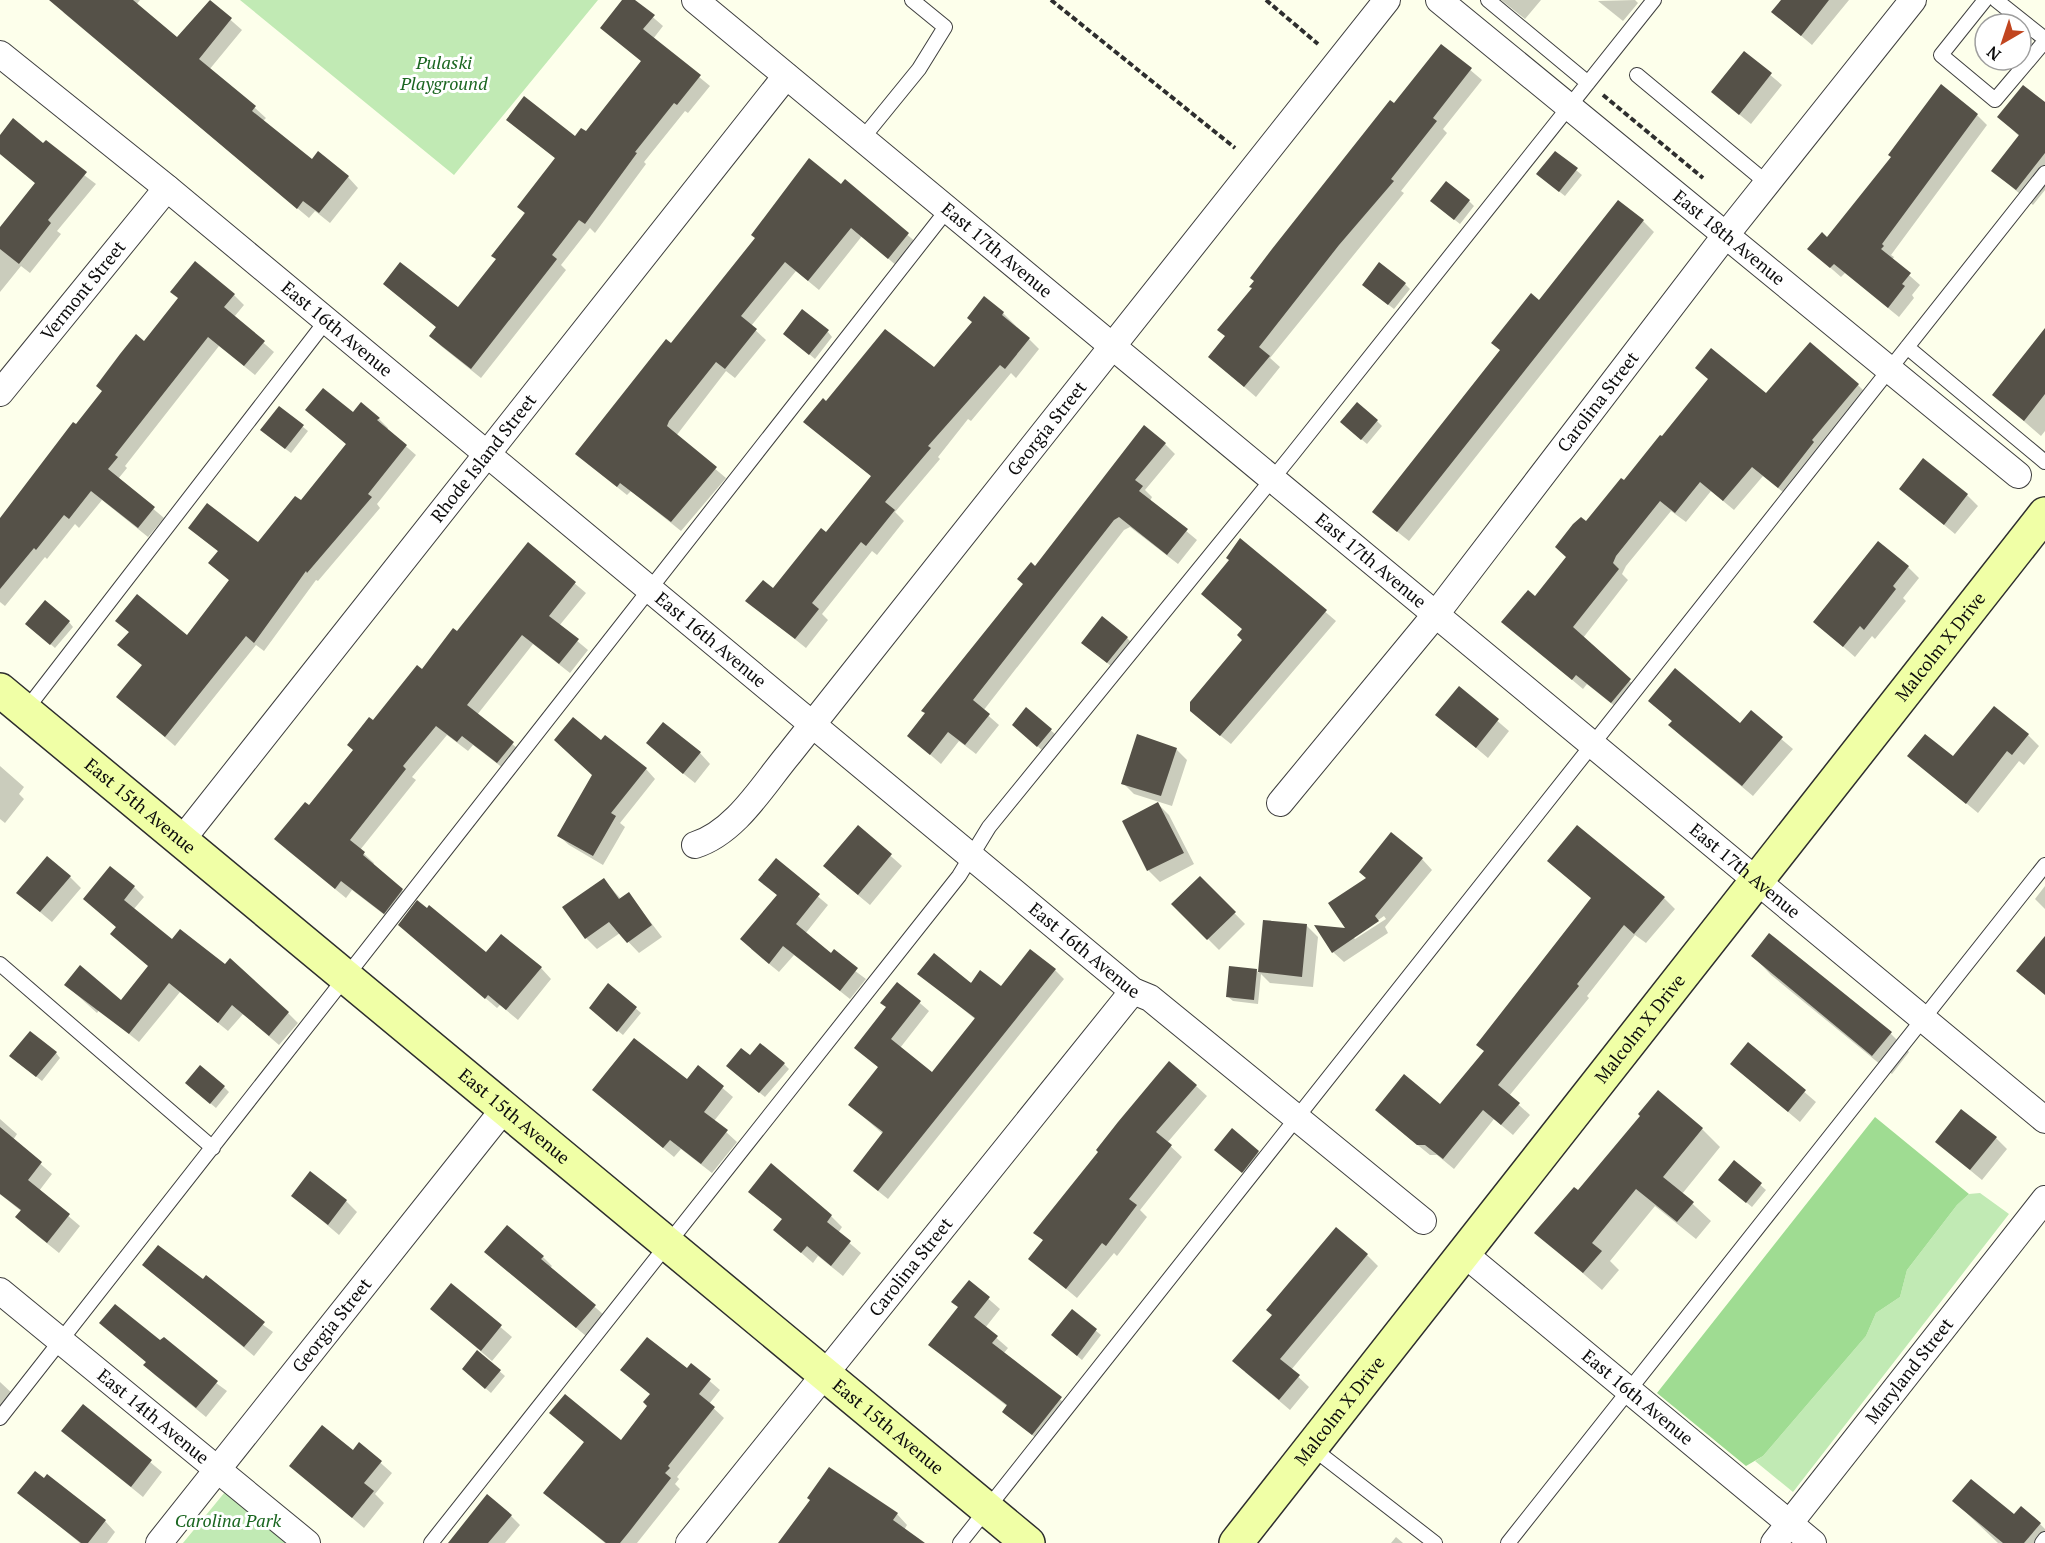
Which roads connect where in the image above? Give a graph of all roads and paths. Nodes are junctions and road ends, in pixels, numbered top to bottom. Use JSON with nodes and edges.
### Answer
{"nodes":[{"id":1,"x":695,"y":0,"type":"edge"},
{"id":2,"x":912,"y":0,"type":"edge"},
{"id":3,"x":1051,"y":0,"type":"edge"},
{"id":4,"x":1266,"y":0,"type":"edge"},
{"id":5,"x":1387,"y":0,"type":"edge"},
{"id":6,"x":1439,"y":0,"type":"edge"},
{"id":7,"x":1488,"y":0,"type":"edge"},
{"id":8,"x":1654,"y":0,"type":"edge"},
{"id":9,"x":1913,"y":0,"type":"edge"},
{"id":10,"x":1985,"y":0,"type":"edge"},
{"id":11,"x":1996,"y":0,"type":"edge"},
{"id":12,"x":2045,"y":40,"type":"edge"},
{"id":13,"x":1319,"y":45,"type":"dead end"},
{"id":14,"x":0,"y":54,"type":"edge"},
{"id":15,"x":1637,"y":75,"type":"dead end"},
{"id":16,"x":786,"y":76,"type":"junction"},
{"id":17,"x":1588,"y":83,"type":"junction"},
{"id":18,"x":1569,"y":107,"type":"junction"},
{"id":19,"x":862,"y":139,"type":"junction"},
{"id":20,"x":1237,"y":150,"type":"dead end"},
{"id":21,"x":2045,"y":173,"type":"edge"},
{"id":22,"x":1767,"y":183,"type":"junction"},
{"id":23,"x":167,"y":188,"type":"junction"},
{"id":24,"x":947,"y":210,"type":"junction"},
{"id":25,"x":1725,"y":236,"type":"junction"},
{"id":26,"x":326,"y":321,"type":"junction"},
{"id":27,"x":1112,"y":346,"type":"junction"},
{"id":28,"x":1907,"y":347,"type":"junction"},
{"id":29,"x":1889,"y":370,"type":"junction"},
{"id":30,"x":0,"y":393,"type":"edge"},
{"id":31,"x":486,"y":455,"type":"junction"},
{"id":32,"x":2045,"y":462,"type":"edge"},
{"id":33,"x":2018,"y":476,"type":"dead end"},
{"id":34,"x":1272,"y":479,"type":"junction"},
{"id":35,"x":2045,"y":514,"type":"edge"},
{"id":36,"x":649,"y":589,"type":"junction"},
{"id":37,"x":1436,"y":614,"type":"junction"},
{"id":38,"x":0,"y":690,"type":"edge"},
{"id":39,"x":25,"y":711,"type":"junction"},
{"id":40,"x":813,"y":723,"type":"junction"},
{"id":41,"x":1592,"y":745,"type":"junction"},
{"id":42,"x":1280,"y":803,"type":"dead end"},
{"id":43,"x":181,"y":841,"type":"junction"},
{"id":44,"x":695,"y":845,"type":"dead end"},
{"id":45,"x":972,"y":855,"type":"junction"},
{"id":46,"x":2045,"y":865,"type":"edge"},
{"id":47,"x":1756,"y":880,"type":"junction"},
{"id":48,"x":0,"y":964,"type":"edge"},
{"id":49,"x":345,"y":977,"type":"junction"},
{"id":50,"x":1133,"y":991,"type":"junction"},
{"id":51,"x":1923,"y":1019,"type":"junction"},
{"id":52,"x":504,"y":1109,"type":"junction"},
{"id":53,"x":1297,"y":1118,"type":"junction"},
{"id":54,"x":2045,"y":1120,"type":"edge"},
{"id":55,"x":213,"y":1148,"type":"junction"},
{"id":56,"x":2045,"y":1199,"type":"edge"},
{"id":57,"x":1423,"y":1221,"type":"dead end"},
{"id":58,"x":667,"y":1244,"type":"junction"},
{"id":59,"x":1462,"y":1252,"type":"junction"},
{"id":60,"x":0,"y":1292,"type":"edge"},
{"id":61,"x":60,"y":1340,"type":"junction"},
{"id":62,"x":825,"y":1374,"type":"junction"},
{"id":63,"x":1629,"y":1390,"type":"junction"},
{"id":64,"x":0,"y":1418,"type":"edge"},
{"id":65,"x":1311,"y":1447,"type":"junction"},
{"id":66,"x":218,"y":1469,"type":"junction"},
{"id":67,"x":987,"y":1509,"type":"junction"},
{"id":68,"x":1781,"y":1533,"type":"edge"},
{"id":69,"x":2045,"y":1539,"type":"edge"},
{"id":70,"x":159,"y":1543,"type":"edge"},
{"id":71,"x":307,"y":1543,"type":"edge"},
{"id":72,"x":431,"y":1543,"type":"edge"},
{"id":73,"x":689,"y":1543,"type":"edge"},
{"id":74,"x":960,"y":1543,"type":"edge"},
{"id":75,"x":1028,"y":1543,"type":"edge"},
{"id":76,"x":1236,"y":1543,"type":"edge"},
{"id":77,"x":1435,"y":1543,"type":"edge"},
{"id":78,"x":1508,"y":1543,"type":"edge"},
{"id":79,"x":1813,"y":1543,"type":"edge"},
{"id":80,"x":2042,"y":1543,"type":"edge"}],
"edges":[{"from":1,"to":16,"type":"street","name":"East 17th Avenue"},
{"from":2,"to":19,"type":"lane"},
{"from":3,"to":20,"type":"path"},
{"from":4,"to":13,"type":"path"},
{"from":5,"to":27,"type":"street","name":"Georgia Street"},
{"from":6,"to":18,"type":"street","name":"East 18th Avenue"},
{"from":7,"to":17,"type":"lane"},
{"from":8,"to":17,"type":"lane"},
{"from":9,"to":22,"type":"street","name":"Carolina Street"},
{"from":10,"to":12,"type":"lane"},
{"from":11,"to":12,"type":"lane"},
{"from":14,"to":23,"type":"street","name":"East 16th Avenue"},
{"from":15,"to":22,"type":"lane"},
{"from":16,"to":19,"type":"street","name":"East 17th Avenue"},
{"from":16,"to":31,"type":"street","name":"Rhode Island Street"},
{"from":17,"to":18,"type":"lane"},
{"from":18,"to":25,"type":"street","name":"East 18th Avenue"},
{"from":18,"to":34,"type":"lane"},
{"from":19,"to":24,"type":"street","name":"East 17th Avenue"},
{"from":21,"to":28,"type":"lane"},
{"from":22,"to":25,"type":"street","name":"Carolina Street"},
{"from":23,"to":26,"type":"street","name":"East 16th Avenue"},
{"from":23,"to":30,"type":"street","name":"Vermont Street"},
{"from":24,"to":27,"type":"street","name":"East 17th Avenue"},
{"from":24,"to":36,"type":"lane"},
{"from":25,"to":29,"type":"street","name":"East 18th Avenue"},
{"from":25,"to":37,"type":"street","name":"Carolina Street"},
{"from":26,"to":31,"type":"street","name":"East 16th Avenue"},
{"from":26,"to":39,"type":"lane"},
{"from":27,"to":34,"type":"street","name":"East 17th Avenue"},
{"from":27,"to":40,"type":"street","name":"Georgia Street"},
{"from":28,"to":29,"type":"lane"},
{"from":28,"to":32,"type":"lane"},
{"from":29,"to":33,"type":"street","name":"East 18th Avenue"},
{"from":29,"to":41,"type":"lane"},
{"from":31,"to":36,"type":"street","name":"East 16th Avenue"},
{"from":31,"to":43,"type":"street","name":"Rhode Island Street"},
{"from":34,"to":37,"type":"street","name":"East 17th Avenue"},
{"from":34,"to":45,"type":"lane"},
{"from":35,"to":47,"type":"main road","name":"Malcolm X Drive"},
{"from":36,"to":40,"type":"street","name":"East 16th Avenue"},
{"from":36,"to":49,"type":"lane"},
{"from":37,"to":41,"type":"street","name":"East 17th Avenue"},
{"from":37,"to":42,"type":"street","name":"Carolina Street"},
{"from":38,"to":39,"type":"main road","name":"East 15th Avenue"},
{"from":39,"to":43,"type":"main road","name":"East 15th Avenue"},
{"from":40,"to":44,"type":"street","name":"Georgia Street"},
{"from":40,"to":45,"type":"street","name":"East 16th Avenue"},
{"from":41,"to":47,"type":"street","name":"East 17th Avenue"},
{"from":41,"to":53,"type":"lane"},
{"from":43,"to":49,"type":"main road","name":"East 15th Avenue"},
{"from":45,"to":50,"type":"street","name":"East 16th Avenue"},
{"from":45,"to":58,"type":"lane"},
{"from":46,"to":51,"type":"lane"},
{"from":47,"to":51,"type":"street","name":"East 17th Avenue"},
{"from":47,"to":59,"type":"main road","name":"Malcolm X Drive"},
{"from":48,"to":55,"type":"lane"},
{"from":49,"to":52,"type":"main road","name":"East 15th Avenue"},
{"from":49,"to":55,"type":"lane"},
{"from":50,"to":53,"type":"street","name":"East 16th Avenue"},
{"from":50,"to":62,"type":"street","name":"Carolina Street"},
{"from":51,"to":54,"type":"street","name":"East 17th Avenue"},
{"from":51,"to":63,"type":"lane"},
{"from":52,"to":58,"type":"main road","name":"East 15th Avenue"},
{"from":52,"to":66,"type":"street","name":"Georgia Street"},
{"from":53,"to":57,"type":"street","name":"East 16th Avenue"},
{"from":53,"to":67,"type":"lane"},
{"from":55,"to":61,"type":"lane"},
{"from":56,"to":68,"type":"street","name":"Maryland Street"},
{"from":58,"to":62,"type":"main road","name":"East 15th Avenue"},
{"from":58,"to":72,"type":"lane"},
{"from":59,"to":63,"type":"street","name":"East 16th Avenue"},
{"from":59,"to":65,"type":"main road","name":"Malcolm X Drive"},
{"from":60,"to":61,"type":"street","name":"East 14th Avenue"},
{"from":61,"to":64,"type":"lane"},
{"from":61,"to":66,"type":"street","name":"East 14th Avenue"},
{"from":62,"to":67,"type":"main road","name":"East 15th Avenue"},
{"from":62,"to":73,"type":"street","name":"Carolina Street"},
{"from":63,"to":68,"type":"street","name":"East 16th Avenue"},
{"from":63,"to":78,"type":"lane"},
{"from":65,"to":76,"type":"main road","name":"Malcolm X Drive"},
{"from":65,"to":77,"type":"lane"},
{"from":66,"to":70,"type":"street","name":"Georgia Street"},
{"from":66,"to":71,"type":"street","name":"East 14th Avenue"},
{"from":67,"to":74,"type":"lane"},
{"from":67,"to":75,"type":"main road","name":"East 15th Avenue"},
{"from":68,"to":79,"type":"street","name":"East 16th Avenue"},
{"from":69,"to":80,"type":"lane"}]}
